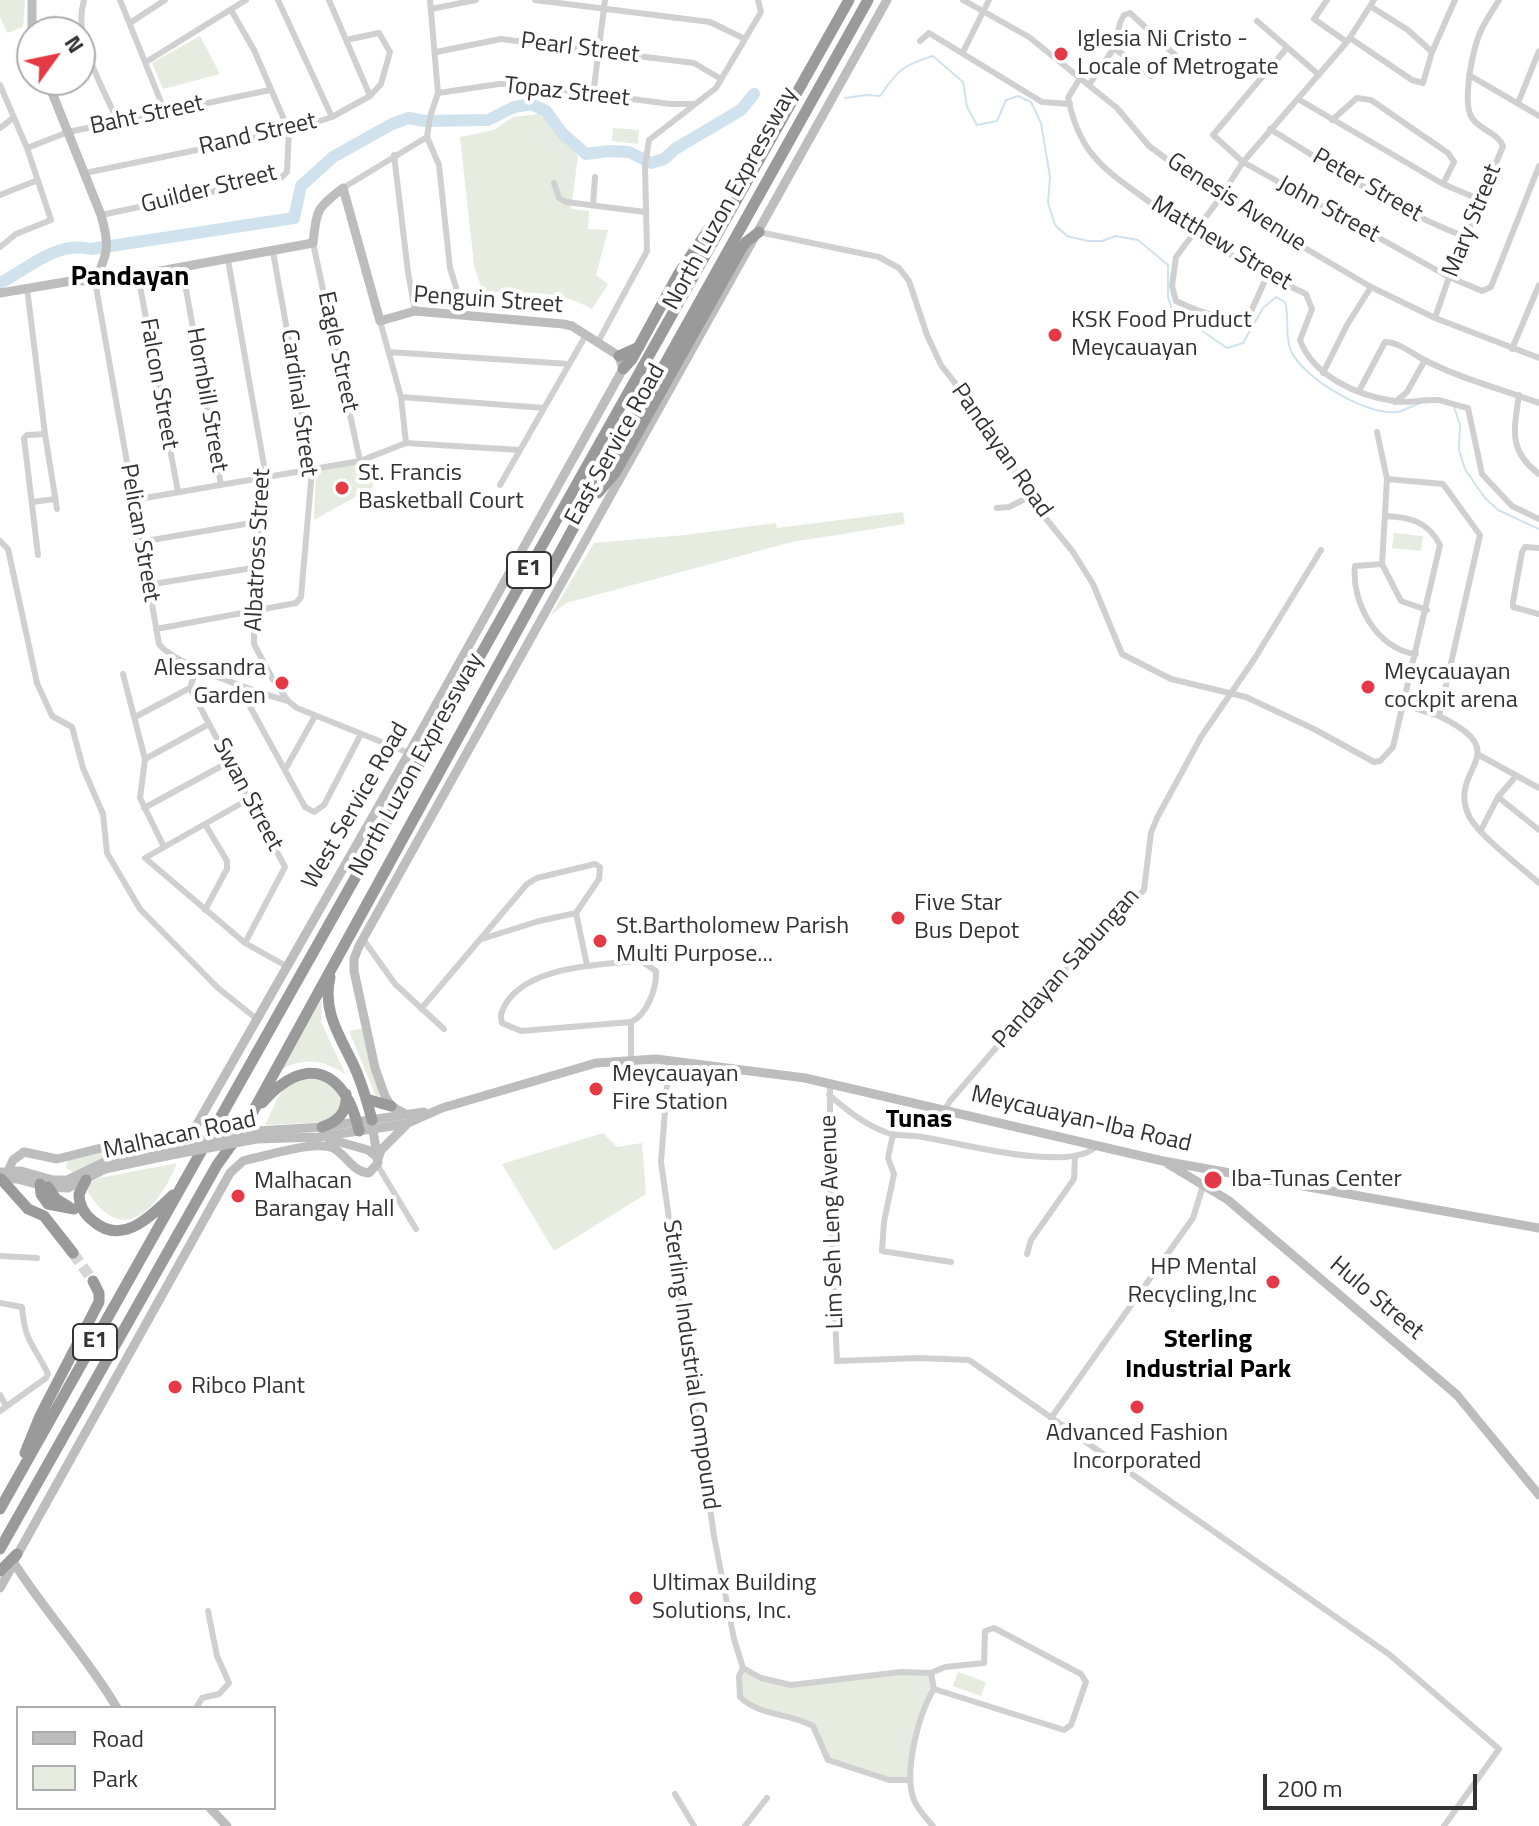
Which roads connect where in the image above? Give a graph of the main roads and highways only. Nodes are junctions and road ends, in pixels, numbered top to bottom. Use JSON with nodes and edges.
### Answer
{"nodes":[{"id":1,"x":849,"y":0,"type":"edge"},
{"id":2,"x":868,"y":0,"type":"edge"},
{"id":3,"x":887,"y":0,"type":"edge"},
{"id":4,"x":53,"y":96,"type":"edge"},
{"id":5,"x":756,"y":161,"type":"junction"},
{"id":6,"x":759,"y":232,"type":"junction"},
{"id":7,"x":95,"y":281,"type":"junction"},
{"id":8,"x":0,"y":293,"type":"edge"},
{"id":9,"x":639,"y":346,"type":"junction"},
{"id":10,"x":619,"y":356,"type":"junction"},
{"id":11,"x":623,"y":369,"type":"junction"},
{"id":12,"x":580,"y":516,"type":"junction"},
{"id":13,"x":334,"y":963,"type":"junction"},
{"id":14,"x":346,"y":1094,"type":"junction"},
{"id":15,"x":366,"y":1099,"type":"junction"},
{"id":16,"x":386,"y":1105,"type":"junction"},
{"id":17,"x":406,"y":1119,"type":"junction"},
{"id":18,"x":373,"y":1124,"type":"junction"},
{"id":19,"x":245,"y":1126,"type":"junction"},
{"id":20,"x":358,"y":1126,"type":"junction"},
{"id":21,"x":320,"y":1132,"type":"junction"},
{"id":22,"x":167,"y":1152,"type":"junction"},
{"id":23,"x":68,"y":1157,"type":"junction"},
{"id":24,"x":47,"y":1159,"type":"junction"},
{"id":25,"x":1163,"y":1161,"type":"junction"},
{"id":26,"x":378,"y":1163,"type":"junction"},
{"id":27,"x":2,"y":1175,"type":"edge"},
{"id":28,"x":71,"y":1178,"type":"junction"},
{"id":29,"x":86,"y":1180,"type":"junction"},
{"id":30,"x":42,"y":1183,"type":"junction"},
{"id":31,"x":185,"y":1183,"type":"junction"},
{"id":32,"x":80,"y":1211,"type":"junction"},
{"id":33,"x":36,"y":1212,"type":"junction"},
{"id":34,"x":1539,"y":1228,"type":"edge"},
{"id":35,"x":73,"y":1253,"type":"tunnel mouth"},
{"id":36,"x":93,"y":1281,"type":"tunnel mouth"},
{"id":37,"x":1539,"y":1495,"type":"edge"},
{"id":38,"x":2,"y":1505,"type":"edge"},
{"id":39,"x":0,"y":1549,"type":"edge"},
{"id":40,"x":15,"y":1558,"type":"junction"},
{"id":41,"x":0,"y":1571,"type":"edge"},
{"id":42,"x":0,"y":1588,"type":"edge"},
{"id":43,"x":116,"y":1706,"type":"edge"},
{"id":44,"x":212,"y":1810,"type":"edge"},
{"id":45,"x":227,"y":1826,"type":"edge"}],
"edges":[{"from":1,"to":5,"type":"highway","name":"North Luzon Expressway","number":"E1"},
{"from":2,"to":12,"type":"highway","name":"North Luzon Expressway","number":"E1"},
{"from":3,"to":6,"type":"main road","name":"East Service Road"},
{"from":4,"to":7,"type":"main road"},
{"from":5,"to":9,"type":"highway"},
{"from":5,"to":31,"type":"highway","name":"North Luzon Expressway","number":"E1"},
{"from":6,"to":12,"type":"highway"},
{"from":6,"to":16,"type":"main road","name":"East Service Road"},
{"from":7,"to":8,"type":"main road"},
{"from":7,"to":10,"type":"main road","name":"Penguin Street"},
{"from":9,"to":10,"type":"highway"},
{"from":9,"to":11,"type":"highway"},
{"from":10,"to":11,"type":"main road"},
{"from":11,"to":23,"type":"main road","name":"West Service Road"},
{"from":12,"to":13,"type":"highway","name":"North Luzon Expressway","number":"E1"},
{"from":13,"to":15,"type":"highway"},
{"from":13,"to":19,"type":"highway","name":"North Luzon Expressway","number":"E1"},
{"from":14,"to":19,"type":"highway"},
{"from":14,"to":20,"type":"highway"},
{"from":14,"to":21,"type":"highway"},
{"from":15,"to":16,"type":"highway"},
{"from":15,"to":18,"type":"highway"},
{"from":16,"to":17,"type":"main road"},
{"from":16,"to":18,"type":"main road","name":"East Service Road"},
{"from":17,"to":18,"type":"main road","name":"Meycauayan-Iba Road"},
{"from":17,"to":25,"type":"main road","name":"Meycauayan-Iba Road"},
{"from":17,"to":26,"type":"main road"},
{"from":18,"to":20,"type":"main road","name":"Malhacan Road"},
{"from":18,"to":26,"type":"main road"},
{"from":19,"to":39,"type":"highway","name":"North Luzon Expressway","number":"E1"},
{"from":20,"to":21,"type":"main road","name":"Malhacan Road"},
{"from":21,"to":22,"type":"main road","name":"Malhacan Road","bridge":true},
{"from":21,"to":26,"type":"main road"},
{"from":22,"to":28,"type":"main road","name":"Malhacan Road"},
{"from":22,"to":29,"type":"main road","name":"Malhacan Road"},
{"from":23,"to":24,"type":"main road","name":"West Service Road"},
{"from":23,"to":28,"type":"main road"},
{"from":24,"to":27,"type":"main road","name":"West Service Road"},
{"from":24,"to":30,"type":"main road"},
{"from":25,"to":34,"type":"main road","name":"Meycauayan-Iba Road"},
{"from":25,"to":37,"type":"main road","name":"Hulo Street"},
{"from":26,"to":40,"type":"main road"},
{"from":27,"to":30,"type":"main road","name":"Malhacan Road"},
{"from":27,"to":33,"type":"highway"},
{"from":28,"to":30,"type":"main road","name":"Malhacan Road"},
{"from":29,"to":30,"type":"main road","name":"Malhacan Road"},
{"from":29,"to":32,"type":"highway"},
{"from":30,"to":32,"type":"highway"},
{"from":30,"to":33,"type":"highway"},
{"from":31,"to":32,"type":"highway"},
{"from":31,"to":38,"type":"highway","name":"North Luzon Expressway","number":"E1"},
{"from":33,"to":35,"type":"highway"},
{"from":36,"to":38,"type":"highway"},
{"from":40,"to":41,"type":"highway"},
{"from":40,"to":42,"type":"main road"},
{"from":40,"to":43,"type":"main road"},
{"from":44,"to":45,"type":"main road"}]}
